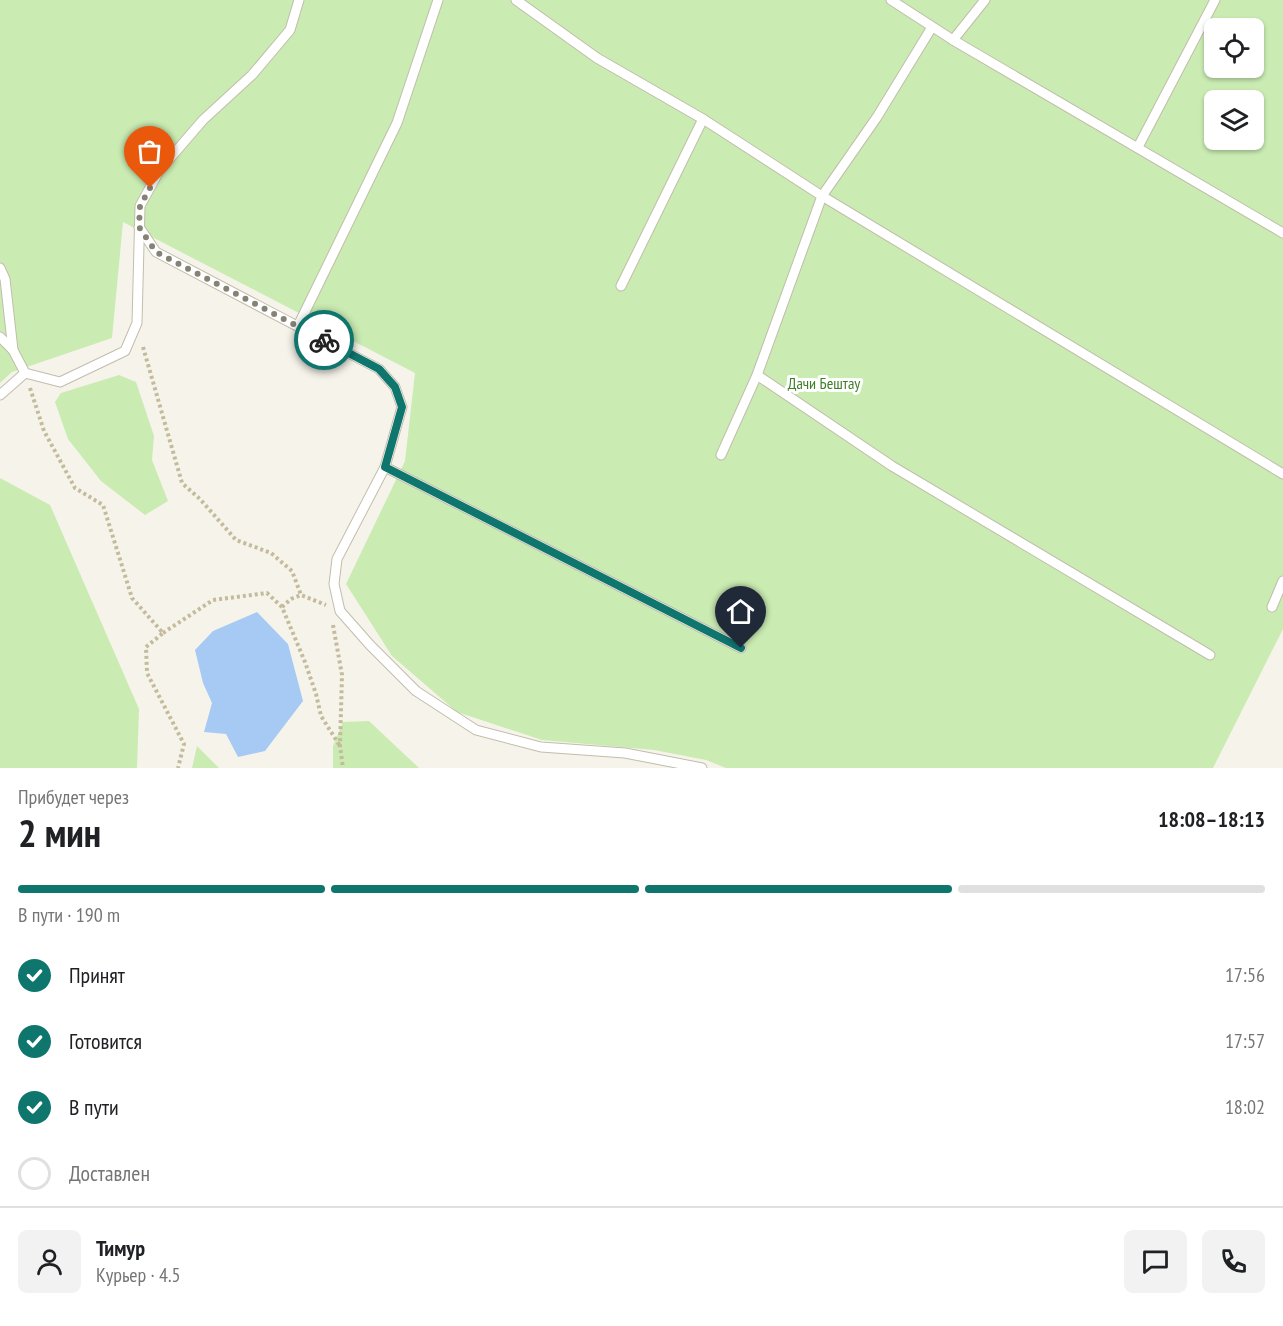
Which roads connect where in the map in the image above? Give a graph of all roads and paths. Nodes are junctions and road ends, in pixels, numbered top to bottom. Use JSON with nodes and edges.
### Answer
{"nodes":[{"id":1,"x":299,"y":0,"type":"edge"},
{"id":2,"x":438,"y":0,"type":"edge"},
{"id":3,"x":516,"y":0,"type":"edge"},
{"id":4,"x":891,"y":0,"type":"edge"},
{"id":5,"x":986,"y":0,"type":"edge"},
{"id":6,"x":1215,"y":0,"type":"edge"},
{"id":7,"x":932,"y":27,"type":"junction"},
{"id":8,"x":953,"y":40,"type":"junction"},
{"id":9,"x":703,"y":119,"type":"junction"},
{"id":10,"x":1138,"y":147,"type":"junction"},
{"id":11,"x":822,"y":196,"type":"junction"},
{"id":12,"x":139,"y":227,"type":"junction"},
{"id":13,"x":1283,"y":233,"type":"edge"},
{"id":14,"x":0,"y":268,"type":"edge"},
{"id":15,"x":621,"y":286,"type":"dead end"},
{"id":16,"x":137,"y":323,"type":"junction"},
{"id":17,"x":298,"y":326,"type":"junction"},
{"id":18,"x":0,"y":337,"type":"edge"},
{"id":19,"x":13,"y":350,"type":"junction"},
{"id":20,"x":25,"y":373,"type":"junction"},
{"id":21,"x":757,"y":375,"type":"junction"},
{"id":22,"x":0,"y":395,"type":"edge"},
{"id":23,"x":721,"y":455,"type":"dead end"},
{"id":24,"x":385,"y":467,"type":"junction"},
{"id":25,"x":1283,"y":474,"type":"edge"},
{"id":26,"x":1283,"y":581,"type":"edge"},
{"id":27,"x":301,"y":595,"type":"junction"},
{"id":28,"x":282,"y":607,"type":"junction"},
{"id":29,"x":1272,"y":607,"type":"dead end"},
{"id":30,"x":340,"y":611,"type":"junction"},
{"id":31,"x":163,"y":633,"type":"junction"},
{"id":32,"x":741,"y":648,"type":"dead end"},
{"id":33,"x":1210,"y":655,"type":"dead end"},
{"id":34,"x":340,"y":746,"type":"junction"},
{"id":35,"x":178,"y":768,"type":"edge"},
{"id":36,"x":343,"y":768,"type":"edge"},
{"id":37,"x":702,"y":768,"type":"edge"}],
"edges":[{"from":1,"to":12,"type":"lane"},
{"from":2,"to":17,"type":"lane"},
{"from":3,"to":9,"type":"lane"},
{"from":4,"to":7,"type":"lane"},
{"from":5,"to":8,"type":"lane"},
{"from":6,"to":10,"type":"lane"},
{"from":7,"to":8,"type":"lane"},
{"from":7,"to":11,"type":"lane"},
{"from":8,"to":10,"type":"lane"},
{"from":9,"to":11,"type":"lane"},
{"from":9,"to":15,"type":"lane"},
{"from":10,"to":13,"type":"lane"},
{"from":11,"to":21,"type":"lane"},
{"from":11,"to":25,"type":"lane"},
{"from":12,"to":16,"type":"lane"},
{"from":12,"to":17,"type":"lane"},
{"from":14,"to":19,"type":"lane"},
{"from":16,"to":20,"type":"lane"},
{"from":16,"to":27,"type":"path"},
{"from":17,"to":24,"type":"lane"},
{"from":18,"to":19,"type":"lane"},
{"from":19,"to":20,"type":"lane"},
{"from":20,"to":22,"type":"lane"},
{"from":20,"to":31,"type":"path"},
{"from":21,"to":23,"type":"lane"},
{"from":21,"to":33,"type":"lane"},
{"from":24,"to":30,"type":"lane"},
{"from":24,"to":32,"type":"lane"},
{"from":26,"to":29,"type":"lane"},
{"from":27,"to":28,"type":"path"},
{"from":27,"to":30,"type":"path"},
{"from":28,"to":31,"type":"path"},
{"from":28,"to":34,"type":"path"},
{"from":30,"to":34,"type":"path"},
{"from":30,"to":37,"type":"lane"},
{"from":31,"to":35,"type":"path"},
{"from":34,"to":36,"type":"path"}]}
